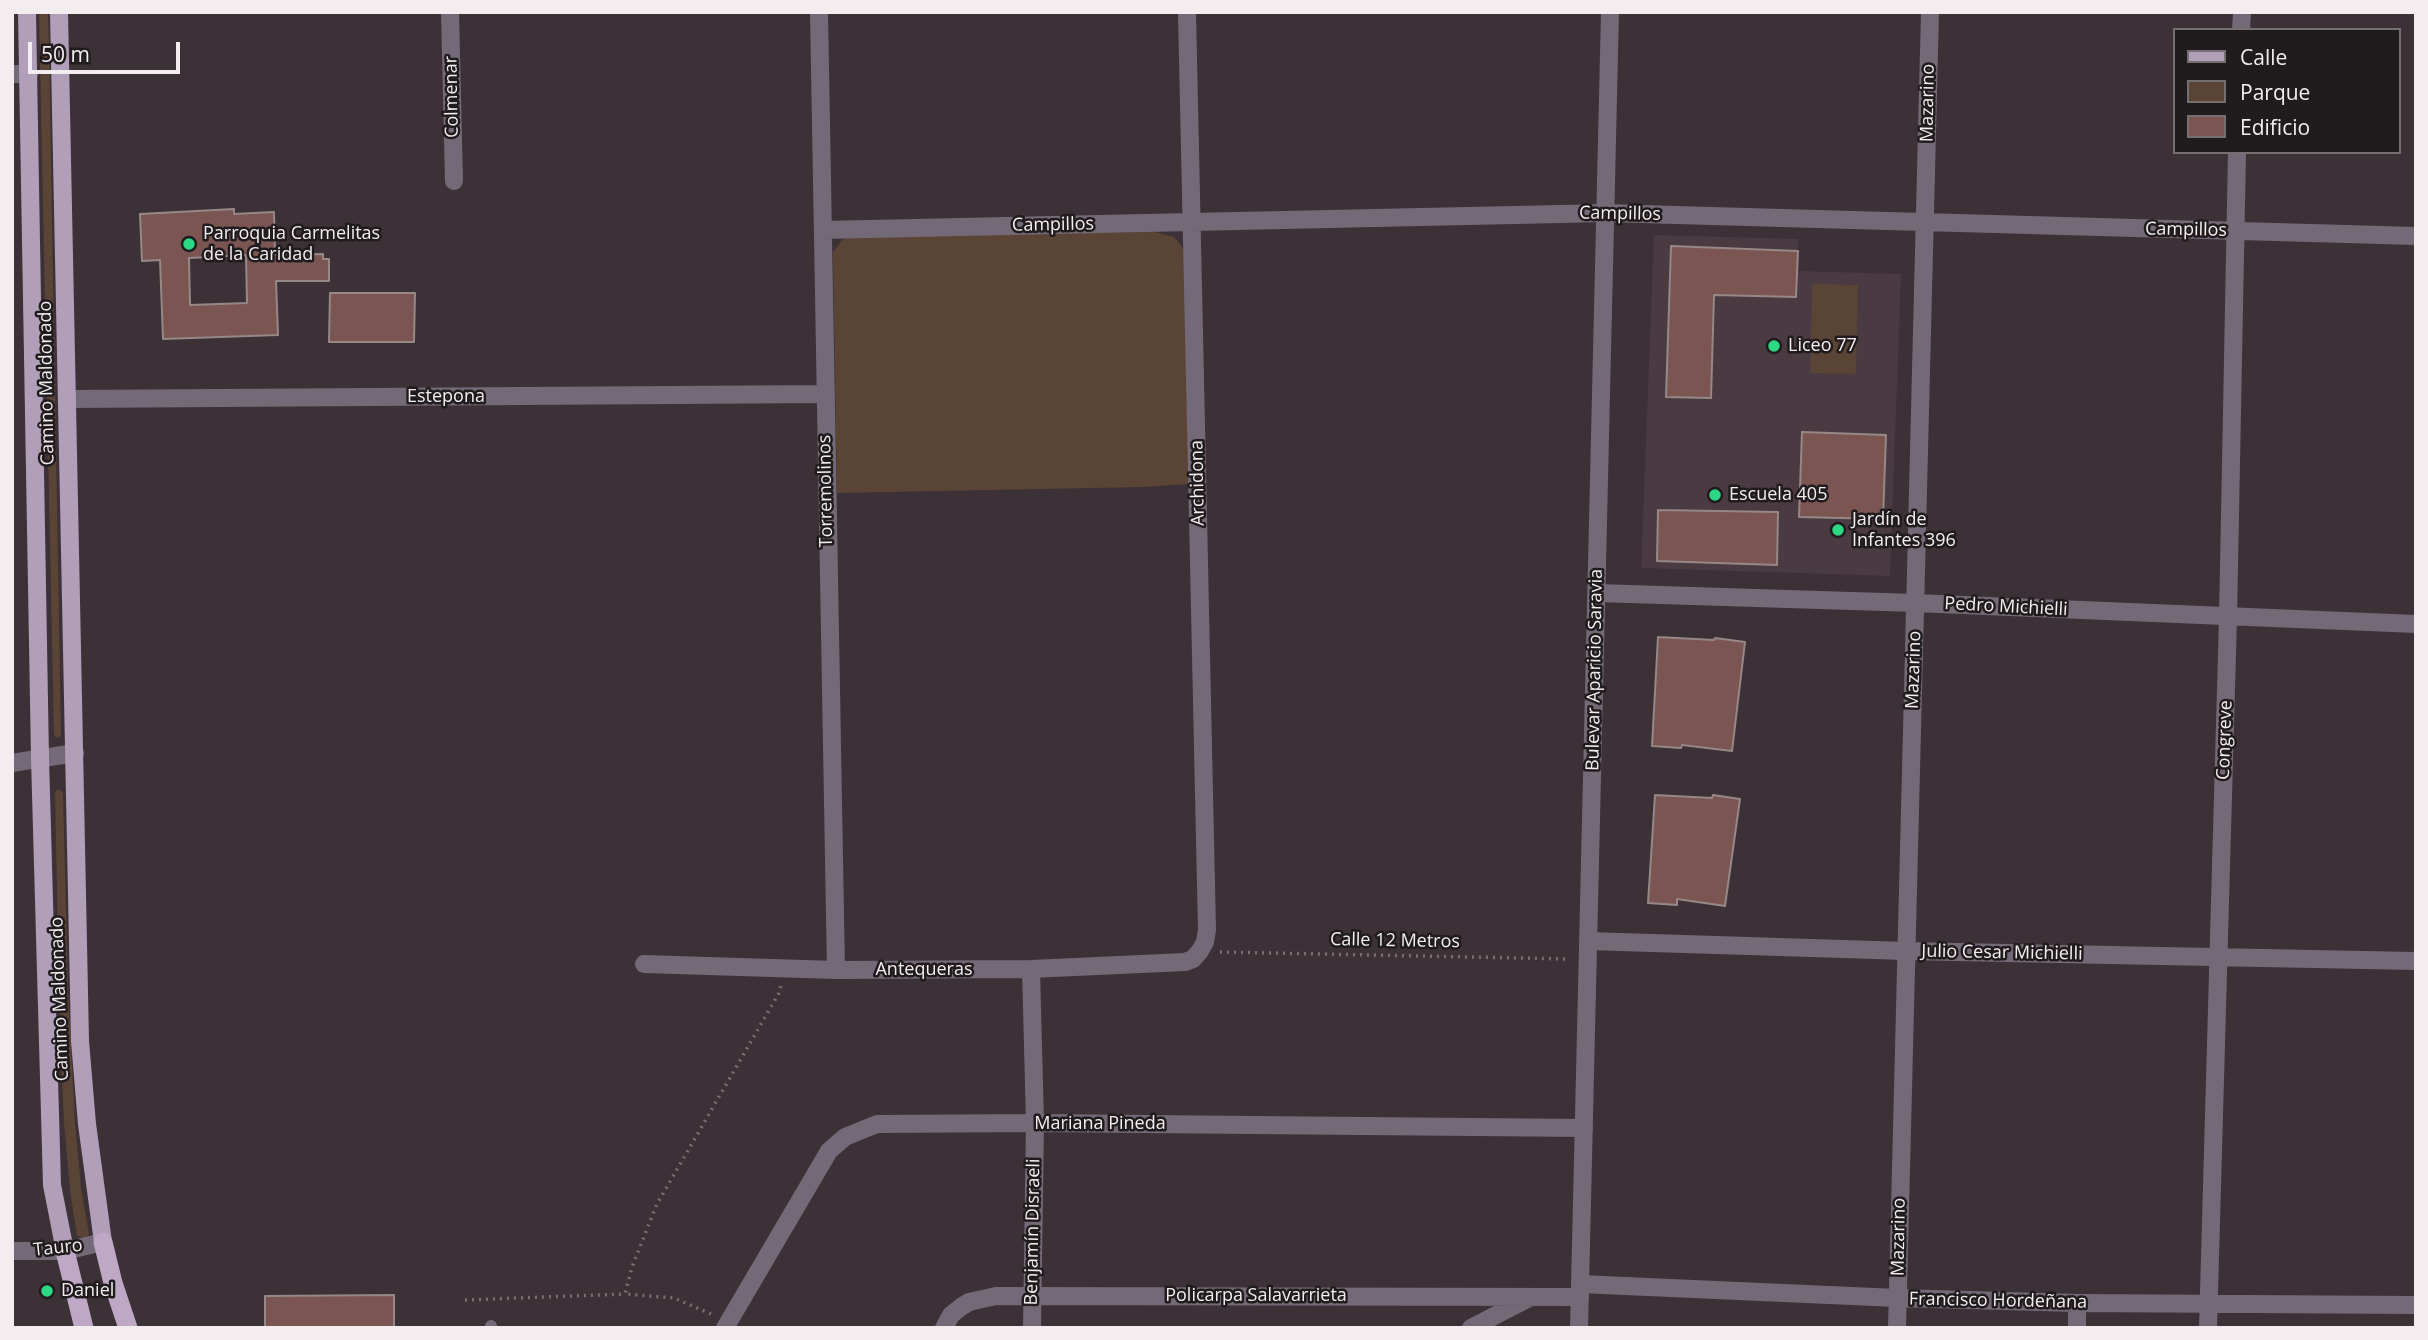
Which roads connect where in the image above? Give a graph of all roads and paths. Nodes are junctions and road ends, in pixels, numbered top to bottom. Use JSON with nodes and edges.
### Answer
{"nodes":[{"id":1,"x":27,"y":12,"type":"edge"},
{"id":2,"x":59,"y":12,"type":"edge"},
{"id":3,"x":450,"y":12,"type":"edge"},
{"id":4,"x":818,"y":12,"type":"edge"},
{"id":5,"x":1187,"y":12,"type":"edge"},
{"id":6,"x":1610,"y":12,"type":"edge"},
{"id":7,"x":1930,"y":12,"type":"edge"},
{"id":8,"x":20,"y":74,"type":"edge"},
{"id":9,"x":2237,"y":154,"type":"edge"},
{"id":10,"x":454,"y":181,"type":"dead end"},
{"id":11,"x":1606,"y":213,"type":"junction"},
{"id":12,"x":1192,"y":222,"type":"junction"},
{"id":13,"x":1925,"y":223,"type":"junction"},
{"id":14,"x":823,"y":230,"type":"junction"},
{"id":15,"x":2234,"y":231,"type":"junction"},
{"id":16,"x":2416,"y":236,"type":"edge"},
{"id":17,"x":825,"y":394,"type":"junction"},
{"id":18,"x":68,"y":399,"type":"junction"},
{"id":19,"x":1597,"y":593,"type":"junction"},
{"id":20,"x":1915,"y":603,"type":"junction"},
{"id":21,"x":2228,"y":618,"type":"junction"},
{"id":22,"x":2416,"y":624,"type":"edge"},
{"id":23,"x":75,"y":753,"type":"junction"},
{"id":24,"x":40,"y":758,"type":"junction"},
{"id":25,"x":12,"y":763,"type":"edge"},
{"id":26,"x":1589,"y":950,"type":"junction"},
{"id":27,"x":1200,"y":951,"type":"junction"},
{"id":28,"x":1906,"y":951,"type":"junction"},
{"id":29,"x":2219,"y":957,"type":"junction"},
{"id":30,"x":2416,"y":961,"type":"edge"},
{"id":31,"x":644,"y":964,"type":"dead end"},
{"id":32,"x":1031,"y":969,"type":"junction"},
{"id":33,"x":783,"y":970,"type":"junction"},
{"id":34,"x":836,"y":970,"type":"junction"},
{"id":35,"x":1035,"y":1123,"type":"junction"},
{"id":36,"x":1584,"y":1128,"type":"junction"},
{"id":37,"x":103,"y":1241,"type":"junction"},
{"id":38,"x":12,"y":1251,"type":"edge"},
{"id":39,"x":65,"y":1251,"type":"junction"},
{"id":40,"x":1580,"y":1290,"type":"junction"},
{"id":41,"x":625,"y":1294,"type":"junction"},
{"id":42,"x":1031,"y":1295,"type":"junction"},
{"id":43,"x":1530,"y":1297,"type":"junction"},
{"id":44,"x":1897,"y":1298,"type":"junction"},
{"id":45,"x":465,"y":1300,"type":"dead end"},
{"id":46,"x":2077,"y":1303,"type":"junction"},
{"id":47,"x":2207,"y":1303,"type":"junction"},
{"id":48,"x":2416,"y":1305,"type":"edge"},
{"id":49,"x":726,"y":1325,"type":"edge"},
{"id":50,"x":84,"y":1328,"type":"edge"},
{"id":51,"x":128,"y":1328,"type":"edge"},
{"id":52,"x":944,"y":1328,"type":"edge"},
{"id":53,"x":1032,"y":1328,"type":"edge"},
{"id":54,"x":1471,"y":1328,"type":"edge"},
{"id":55,"x":1579,"y":1328,"type":"edge"},
{"id":56,"x":1897,"y":1328,"type":"edge"},
{"id":57,"x":2077,"y":1328,"type":"edge"},
{"id":58,"x":2207,"y":1328,"type":"edge"}],
"edges":[{"from":1,"to":8,"type":"main road","name":"Camino Maldonado"},
{"from":2,"to":18,"type":"main road","name":"Camino Maldonado"},
{"from":3,"to":10,"type":"street","name":"Colmenar"},
{"from":4,"to":14,"type":"street","name":"Torremolinos"},
{"from":5,"to":12,"type":"street","name":"Archidona"},
{"from":6,"to":11,"type":"street","name":"Bulevar Aparicio Saravia"},
{"from":7,"to":13,"type":"street","name":"Mazarino"},
{"from":8,"to":24,"type":"main road","name":"Camino Maldonado"},
{"from":9,"to":15,"type":"street","name":"Congreve"},
{"from":11,"to":12,"type":"street","name":"Campillos"},
{"from":11,"to":13,"type":"street","name":"Campillos"},
{"from":11,"to":19,"type":"street","name":"Bulevar Aparicio Saravia"},
{"from":12,"to":14,"type":"street","name":"Campillos"},
{"from":12,"to":27,"type":"street","name":"Archidona"},
{"from":13,"to":15,"type":"street","name":"Campillos"},
{"from":13,"to":20,"type":"street","name":"Mazarino"},
{"from":14,"to":17,"type":"street","name":"Torremolinos"},
{"from":15,"to":16,"type":"street","name":"Campillos"},
{"from":15,"to":21,"type":"street","name":"Congreve"},
{"from":17,"to":18,"type":"street","name":"Estepona"},
{"from":17,"to":34,"type":"street","name":"Torremolinos"},
{"from":18,"to":23,"type":"main road","name":"Camino Maldonado"},
{"from":19,"to":20,"type":"street","name":"Pedro Michielli"},
{"from":19,"to":26,"type":"street","name":"Bulevar Aparicio Saravia"},
{"from":20,"to":21,"type":"street","name":"Pedro Michielli"},
{"from":20,"to":28,"type":"street","name":"Mazarino"},
{"from":21,"to":22,"type":"street","name":"Pedro Michielli"},
{"from":21,"to":29,"type":"street","name":"Congreve"},
{"from":23,"to":24,"type":"street"},
{"from":23,"to":37,"type":"main road","name":"Camino Maldonado"},
{"from":24,"to":25,"type":"street"},
{"from":24,"to":39,"type":"main road","name":"Camino Maldonado"},
{"from":26,"to":27,"type":"path","name":"Calle 12 Metros"},
{"from":26,"to":28,"type":"street","name":"Julio Cesar Michielli"},
{"from":26,"to":36,"type":"street","name":"Bulevar Aparicio Saravia"},
{"from":27,"to":32,"type":"street","name":"Antequeras"},
{"from":28,"to":29,"type":"street","name":"Julio Cesar Michielli"},
{"from":28,"to":44,"type":"street","name":"Mazarino"},
{"from":29,"to":30,"type":"street","name":"Julio Cesar Michielli"},
{"from":29,"to":47,"type":"street","name":"Congreve"},
{"from":31,"to":33,"type":"street","name":"Antequeras"},
{"from":32,"to":34,"type":"street","name":"Antequeras"},
{"from":32,"to":35,"type":"street","name":"Benjamín Disraeli"},
{"from":33,"to":34,"type":"street","name":"Antequeras"},
{"from":33,"to":41,"type":"path"},
{"from":35,"to":36,"type":"street","name":"Mariana Pineda"},
{"from":35,"to":42,"type":"street","name":"Benjamín Disraeli"},
{"from":35,"to":49,"type":"street","name":"Mariana Pineda"},
{"from":36,"to":40,"type":"street","name":"Bulevar Aparicio Saravia"},
{"from":37,"to":39,"type":"street","name":"Tauro"},
{"from":37,"to":51,"type":"highway"},
{"from":38,"to":39,"type":"street","name":"Tauro"},
{"from":39,"to":50,"type":"highway"},
{"from":40,"to":43,"type":"street","name":"Policarpa Salavarrieta"},
{"from":40,"to":44,"type":"street","name":"Francisco Hordeñana"},
{"from":40,"to":55,"type":"street","name":"Bulevar Aparicio Saravia"},
{"from":41,"to":45,"type":"path"},
{"from":41,"to":49,"type":"path"},
{"from":42,"to":43,"type":"street","name":"Policarpa Salavarrieta"},
{"from":42,"to":52,"type":"street","name":"Policarpa Salavarrieta"},
{"from":42,"to":53,"type":"street","name":"Benjamín Disraeli"},
{"from":43,"to":54,"type":"street"},
{"from":44,"to":46,"type":"street","name":"Francisco Hordeñana"},
{"from":44,"to":56,"type":"street","name":"Mazarino"},
{"from":46,"to":47,"type":"street","name":"Francisco Hordeñana"},
{"from":46,"to":57,"type":"street"},
{"from":47,"to":48,"type":"street","name":"Francisco Hordeñana"},
{"from":47,"to":58,"type":"street","name":"Congreve"}]}
